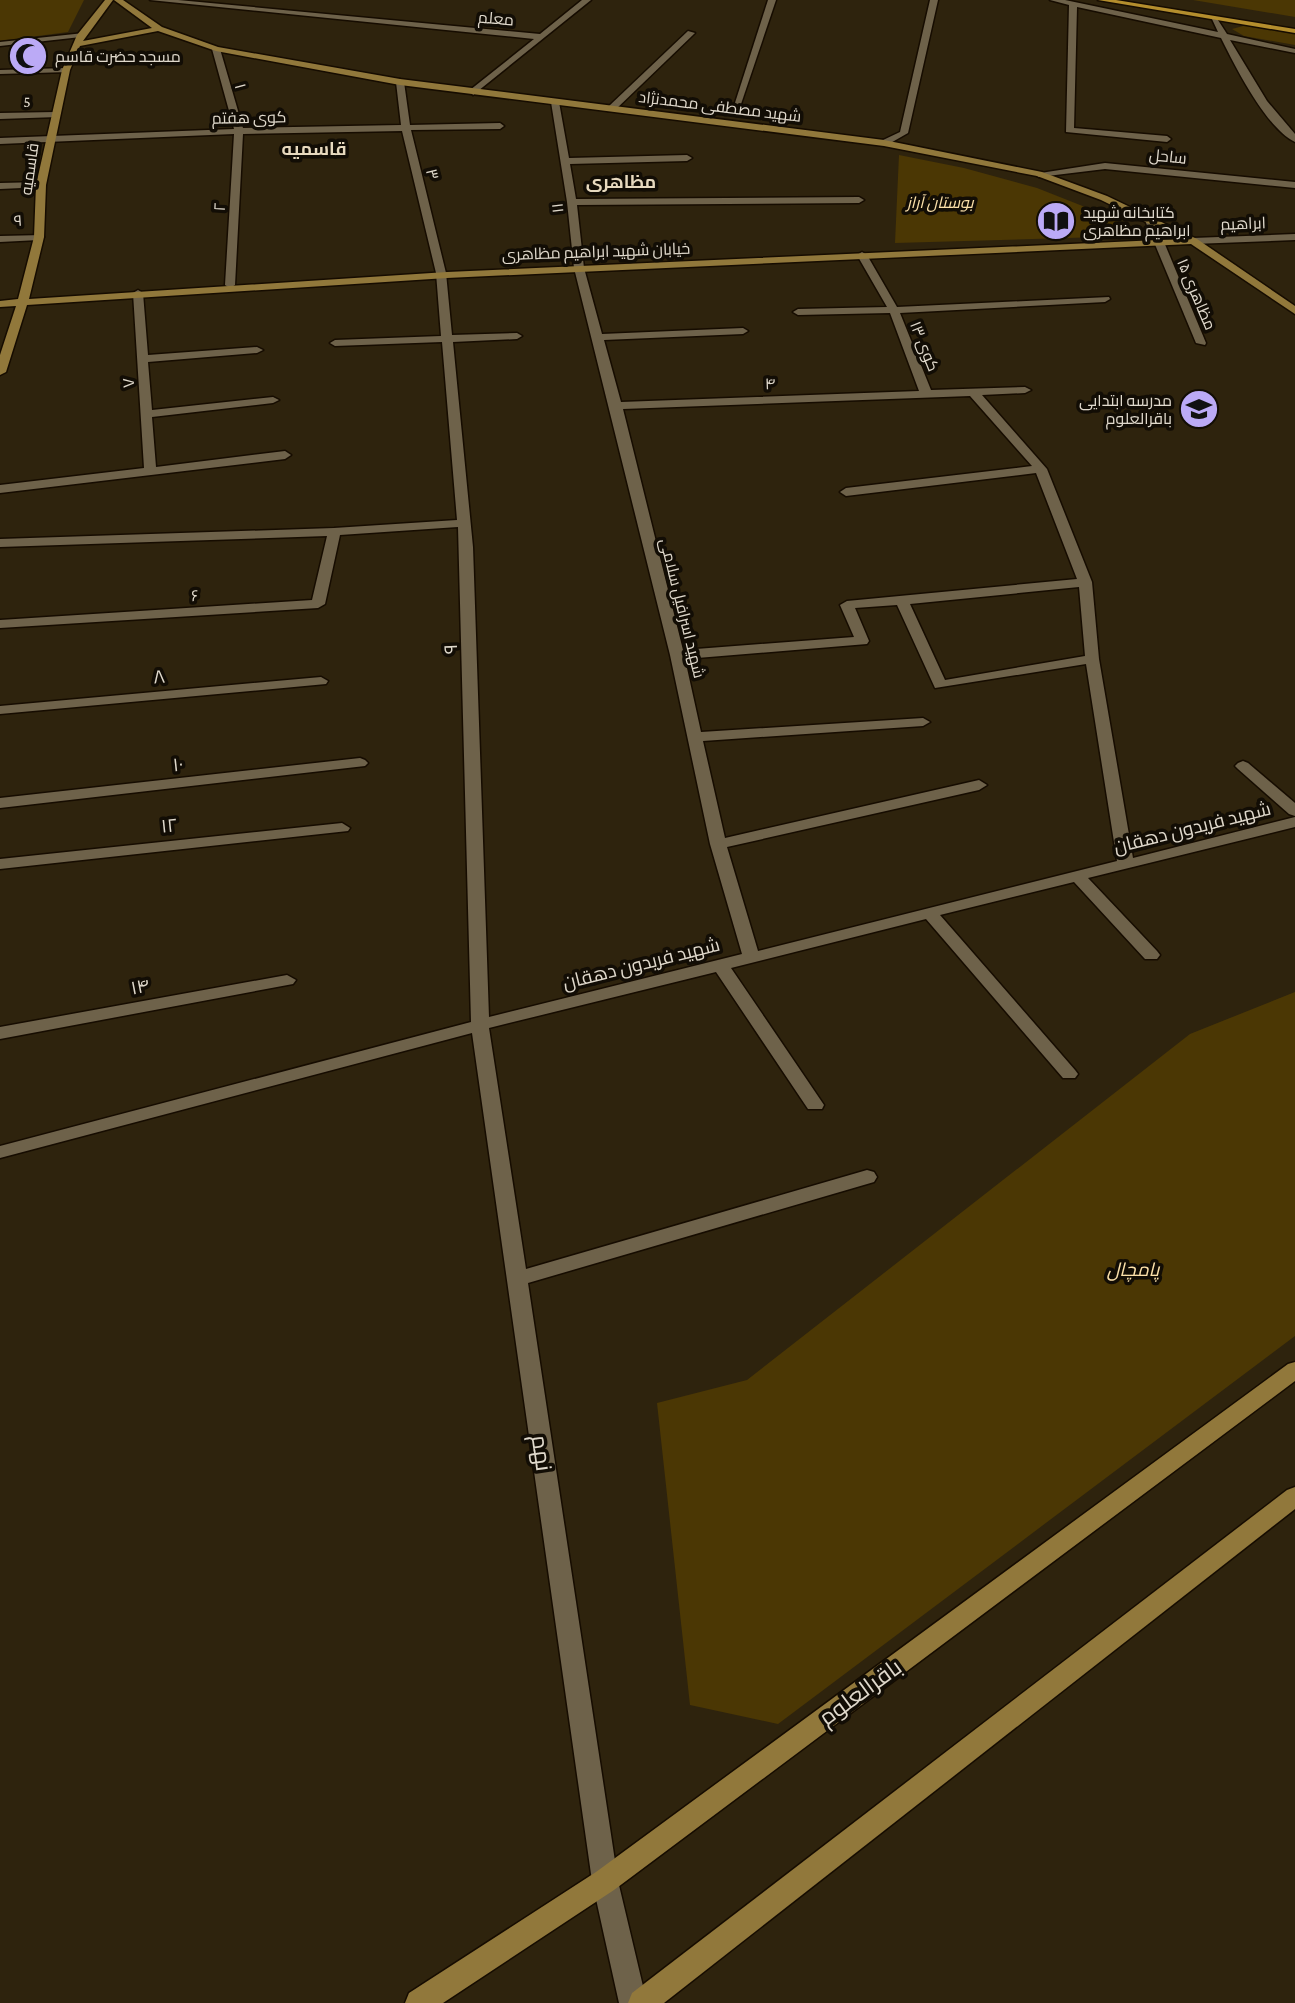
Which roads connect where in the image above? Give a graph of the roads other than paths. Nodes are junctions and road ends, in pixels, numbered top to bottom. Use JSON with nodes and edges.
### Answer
{"nodes":[{"id":1,"x":109,"y":0,"type":"edge"},
{"id":2,"x":118,"y":0,"type":"edge"},
{"id":3,"x":153,"y":0,"type":"edge"},
{"id":4,"x":569,"y":0,"type":"edge"},
{"id":5,"x":772,"y":0,"type":"edge"},
{"id":6,"x":934,"y":0,"type":"edge"},
{"id":7,"x":1055,"y":0,"type":"edge"},
{"id":8,"x":1102,"y":0,"type":"edge"},
{"id":9,"x":585,"y":1,"type":"edge"},
{"id":10,"x":1178,"y":2,"type":"dead end"},
{"id":11,"x":1073,"y":5,"type":"junction"},
{"id":12,"x":1216,"y":19,"type":"junction"},
{"id":13,"x":1295,"y":22,"type":"edge"},
{"id":14,"x":159,"y":29,"type":"junction"},
{"id":15,"x":1295,"y":31,"type":"edge"},
{"id":16,"x":691,"y":33,"type":"dead end"},
{"id":17,"x":1222,"y":36,"type":"junction"},
{"id":18,"x":542,"y":37,"type":"junction"},
{"id":19,"x":80,"y":39,"type":"junction"},
{"id":20,"x":0,"y":44,"type":"edge"},
{"id":21,"x":216,"y":49,"type":"junction"},
{"id":22,"x":1295,"y":51,"type":"edge"},
{"id":23,"x":65,"y":70,"type":"junction"},
{"id":24,"x":0,"y":72,"type":"edge"},
{"id":25,"x":400,"y":82,"type":"junction"},
{"id":26,"x":473,"y":92,"type":"junction"},
{"id":27,"x":555,"y":102,"type":"junction"},
{"id":28,"x":736,"y":107,"type":"dead end"},
{"id":29,"x":611,"y":109,"type":"junction"},
{"id":30,"x":55,"y":115,"type":"junction"},
{"id":31,"x":0,"y":116,"type":"edge"},
{"id":32,"x":499,"y":126,"type":"dead end"},
{"id":33,"x":406,"y":128,"type":"junction"},
{"id":34,"x":239,"y":131,"type":"junction"},
{"id":35,"x":1293,"y":136,"type":"edge"},
{"id":36,"x":49,"y":138,"type":"junction"},
{"id":37,"x":1167,"y":139,"type":"dead end"},
{"id":38,"x":0,"y":141,"type":"edge"},
{"id":39,"x":884,"y":143,"type":"junction"},
{"id":40,"x":687,"y":158,"type":"dead end"},
{"id":41,"x":565,"y":161,"type":"junction"},
{"id":42,"x":1038,"y":174,"type":"junction"},
{"id":43,"x":41,"y":185,"type":"junction"},
{"id":44,"x":1295,"y":185,"type":"edge"},
{"id":45,"x":0,"y":186,"type":"edge"},
{"id":46,"x":859,"y":200,"type":"dead end"},
{"id":47,"x":572,"y":202,"type":"junction"},
{"id":48,"x":1149,"y":218,"type":"junction"},
{"id":49,"x":39,"y":237,"type":"junction"},
{"id":50,"x":1295,"y":237,"type":"edge"},
{"id":51,"x":0,"y":239,"type":"edge"},
{"id":52,"x":1193,"y":241,"type":"junction"},
{"id":53,"x":1159,"y":243,"type":"junction"},
{"id":54,"x":862,"y":255,"type":"junction"},
{"id":55,"x":579,"y":268,"type":"junction"},
{"id":56,"x":441,"y":273,"type":"junction"},
{"id":57,"x":230,"y":285,"type":"junction"},
{"id":58,"x":138,"y":293,"type":"junction"},
{"id":59,"x":1105,"y":299,"type":"dead end"},
{"id":60,"x":23,"y":302,"type":"junction"},
{"id":61,"x":0,"y":304,"type":"edge"},
{"id":62,"x":894,"y":310,"type":"junction"},
{"id":63,"x":1295,"y":311,"type":"edge"},
{"id":64,"x":798,"y":312,"type":"dead end"},
{"id":65,"x":743,"y":331,"type":"dead end"},
{"id":66,"x":517,"y":336,"type":"dead end"},
{"id":67,"x":597,"y":338,"type":"junction"},
{"id":68,"x":446,"y":339,"type":"junction"},
{"id":69,"x":335,"y":342,"type":"dead end"},
{"id":70,"x":1201,"y":342,"type":"dead end"},
{"id":71,"x":257,"y":350,"type":"dead end"},
{"id":72,"x":142,"y":359,"type":"junction"},
{"id":73,"x":0,"y":372,"type":"edge"},
{"id":74,"x":1025,"y":390,"type":"dead end"},
{"id":75,"x":973,"y":392,"type":"junction"},
{"id":76,"x":926,"y":393,"type":"junction"},
{"id":77,"x":273,"y":400,"type":"dead end"},
{"id":78,"x":616,"y":406,"type":"junction"},
{"id":79,"x":146,"y":414,"type":"junction"},
{"id":80,"x":285,"y":455,"type":"dead end"},
{"id":81,"x":1041,"y":469,"type":"junction"},
{"id":82,"x":150,"y":471,"type":"junction"},
{"id":83,"x":0,"y":489,"type":"edge"},
{"id":84,"x":846,"y":492,"type":"dead end"},
{"id":85,"x":464,"y":523,"type":"junction"},
{"id":86,"x":334,"y":532,"type":"junction"},
{"id":87,"x":0,"y":543,"type":"edge"},
{"id":88,"x":1085,"y":582,"type":"junction"},
{"id":89,"x":902,"y":601,"type":"junction"},
{"id":90,"x":0,"y":624,"type":"edge"},
{"id":91,"x":677,"y":655,"type":"junction"},
{"id":92,"x":1091,"y":659,"type":"junction"},
{"id":93,"x":321,"y":681,"type":"dead end"},
{"id":94,"x":0,"y":710,"type":"edge"},
{"id":95,"x":923,"y":722,"type":"dead end"},
{"id":96,"x":696,"y":737,"type":"junction"},
{"id":97,"x":360,"y":763,"type":"dead end"},
{"id":98,"x":1243,"y":766,"type":"dead end"},
{"id":99,"x":979,"y":785,"type":"dead end"},
{"id":100,"x":0,"y":803,"type":"edge"},
{"id":101,"x":1295,"y":811,"type":"edge"},
{"id":102,"x":1295,"y":822,"type":"edge"},
{"id":103,"x":342,"y":828,"type":"dead end"},
{"id":104,"x":718,"y":844,"type":"junction"},
{"id":105,"x":0,"y":864,"type":"edge"},
{"id":106,"x":1126,"y":866,"type":"junction"},
{"id":107,"x":1079,"y":878,"type":"junction"},
{"id":108,"x":930,"y":914,"type":"junction"},
{"id":109,"x":1151,"y":955,"type":"dead end"},
{"id":110,"x":751,"y":957,"type":"junction"},
{"id":111,"x":720,"y":965,"type":"junction"},
{"id":112,"x":287,"y":980,"type":"dead end"},
{"id":113,"x":480,"y":1025,"type":"junction"},
{"id":114,"x":0,"y":1033,"type":"edge"},
{"id":115,"x":1069,"y":1074,"type":"dead end"},
{"id":116,"x":815,"y":1105,"type":"dead end"},
{"id":117,"x":0,"y":1152,"type":"edge"},
{"id":118,"x":867,"y":1177,"type":"dead end"},
{"id":119,"x":517,"y":1279,"type":"junction"},
{"id":120,"x":1295,"y":1370,"type":"edge"},
{"id":121,"x":1295,"y":1496,"type":"edge"},
{"id":122,"x":605,"y":1881,"type":"junction"},
{"id":123,"x":419,"y":2003,"type":"edge"},
{"id":124,"x":633,"y":2003,"type":"edge"},
{"id":125,"x":642,"y":2003,"type":"edge"}],
"edges":[{"from":1,"to":19,"type":"main road","name":"قاسمیه"},
{"from":2,"to":14,"type":"main road","name":"شهید مصطفی محمدنژاد"},
{"from":3,"to":18,"type":"street","name":"معلم"},
{"from":4,"to":9,"type":"street"},
{"from":5,"to":28,"type":"street"},
{"from":6,"to":39,"type":"street"},
{"from":7,"to":11,"type":"street"},
{"from":8,"to":12,"type":"main road"},
{"from":9,"to":18,"type":"street"},
{"from":10,"to":13,"type":"main road"},
{"from":11,"to":17,"type":"street"},
{"from":11,"to":37,"type":"street"},
{"from":12,"to":15,"type":"main road"},
{"from":12,"to":17,"type":"street"},
{"from":14,"to":19,"type":"main road"},
{"from":14,"to":21,"type":"main road","name":"شهید مصطفی محمدنژاد"},
{"from":16,"to":29,"type":"street"},
{"from":17,"to":22,"type":"street"},
{"from":17,"to":35,"type":"street"},
{"from":18,"to":26,"type":"street"},
{"from":19,"to":20,"type":"street"},
{"from":19,"to":23,"type":"main road","name":"قاسمیه"},
{"from":21,"to":25,"type":"main road","name":"شهید مصطفی محمدنژاد"},
{"from":21,"to":34,"type":"street","name":"۱"},
{"from":23,"to":24,"type":"street"},
{"from":23,"to":30,"type":"main road","name":"قاسمیه"},
{"from":25,"to":26,"type":"main road","name":"شهید مصطفی محمدنژاد"},
{"from":25,"to":33,"type":"street","name":"۳"},
{"from":26,"to":27,"type":"main road","name":"شهید مصطفی محمدنژاد"},
{"from":27,"to":29,"type":"main road","name":"شهید مصطفی محمدنژاد"},
{"from":27,"to":41,"type":"street","name":"۱۱"},
{"from":29,"to":39,"type":"main road","name":"شهید مصطفی محمدنژاد"},
{"from":30,"to":31,"type":"street","name":"5"},
{"from":30,"to":36,"type":"main road","name":"قاسمیه"},
{"from":32,"to":33,"type":"street","name":"کوی هفتم"},
{"from":33,"to":34,"type":"street","name":"کوی هفتم"},
{"from":33,"to":56,"type":"street","name":"۳"},
{"from":34,"to":36,"type":"street","name":"کوی هفتم"},
{"from":34,"to":57,"type":"street","name":"۲"},
{"from":36,"to":38,"type":"street","name":"کوی هفتم"},
{"from":36,"to":43,"type":"main road","name":"قاسمیه"},
{"from":39,"to":42,"type":"main road","name":"شهید مصطفی محمدنژاد"},
{"from":40,"to":41,"type":"street"},
{"from":41,"to":47,"type":"street","name":"۱۱"},
{"from":42,"to":44,"type":"street","name":"ساحل"},
{"from":42,"to":48,"type":"main road","name":"شهید مصطفی محمدنژاد"},
{"from":43,"to":45,"type":"street"},
{"from":43,"to":49,"type":"main road","name":"قاسمیه"},
{"from":46,"to":47,"type":"street"},
{"from":47,"to":55,"type":"street","name":"۱۱"},
{"from":48,"to":52,"type":"main road","name":"شهید مصطفی محمدنژاد"},
{"from":48,"to":53,"type":"street","name":"۱۵ مظاهری"},
{"from":49,"to":51,"type":"street","name":"۹"},
{"from":49,"to":60,"type":"main road","name":"قاسمیه"},
{"from":50,"to":52,"type":"street","name":"ابراهیم"},
{"from":52,"to":53,"type":"main road","name":"خیابان شهید ابراهیم مظاهری"},
{"from":52,"to":63,"type":"main road","name":"شهید مصطفی محمدنژاد"},
{"from":53,"to":54,"type":"main road","name":"خیابان شهید ابراهیم مظاهری"},
{"from":53,"to":70,"type":"street","name":"۱۵ مظاهری"},
{"from":54,"to":55,"type":"main road","name":"خیابان شهید ابراهیم مظاهری"},
{"from":54,"to":62,"type":"street","name":"کوی ۱۳"},
{"from":55,"to":56,"type":"main road","name":"خیابان شهید ابراهیم مظاهری"},
{"from":55,"to":67,"type":"street","name":"شهید اسرافیل سلامی"},
{"from":56,"to":57,"type":"main road","name":"خیابان شهید ابراهیم مظاهری"},
{"from":56,"to":68,"type":"street","name":"۹"},
{"from":57,"to":58,"type":"main road","name":"خیابان شهید ابراهیم مظاهری"},
{"from":58,"to":60,"type":"main road","name":"خیابان شهید ابراهیم مظاهری"},
{"from":58,"to":72,"type":"street","name":"۷"},
{"from":59,"to":62,"type":"street"},
{"from":60,"to":61,"type":"main road","name":"خیابان شهید ابراهیم مظاهری"},
{"from":60,"to":73,"type":"main road","name":"قاسمیه"},
{"from":62,"to":64,"type":"street"},
{"from":62,"to":76,"type":"street","name":"کوی ۱۳"},
{"from":65,"to":67,"type":"street"},
{"from":66,"to":68,"type":"street"},
{"from":67,"to":78,"type":"street","name":"شهید اسرافیل سلامی"},
{"from":68,"to":69,"type":"street"},
{"from":68,"to":85,"type":"street","name":"۹"},
{"from":71,"to":72,"type":"street"},
{"from":72,"to":79,"type":"street","name":"۷"},
{"from":74,"to":75,"type":"street","name":"۴"},
{"from":75,"to":76,"type":"street","name":"۴"},
{"from":75,"to":81,"type":"street"},
{"from":76,"to":78,"type":"street","name":"۴"},
{"from":77,"to":79,"type":"street"},
{"from":78,"to":91,"type":"street","name":"شهید اسرافیل سلامی"},
{"from":79,"to":82,"type":"street","name":"۷"},
{"from":80,"to":82,"type":"street"},
{"from":81,"to":84,"type":"street"},
{"from":81,"to":88,"type":"street"},
{"from":82,"to":83,"type":"street"},
{"from":85,"to":86,"type":"street"},
{"from":85,"to":113,"type":"street","name":"۹"},
{"from":86,"to":87,"type":"street"},
{"from":86,"to":90,"type":"street","name":"۶"},
{"from":88,"to":89,"type":"street"},
{"from":88,"to":92,"type":"street"},
{"from":89,"to":91,"type":"street"},
{"from":89,"to":92,"type":"street"},
{"from":91,"to":96,"type":"street","name":"شهید اسرافیل سلامی"},
{"from":92,"to":106,"type":"street"},
{"from":93,"to":94,"type":"street","name":"۸"},
{"from":95,"to":96,"type":"street"},
{"from":96,"to":104,"type":"street","name":"شهید اسرافیل سلامی"},
{"from":97,"to":100,"type":"street","name":"۱۰"},
{"from":98,"to":101,"type":"street"},
{"from":99,"to":104,"type":"street"},
{"from":102,"to":106,"type":"street","name":"شهید فریدون دهقان"},
{"from":103,"to":105,"type":"street","name":"۱۲"},
{"from":104,"to":110,"type":"street","name":"شهید اسرافیل سلامی"},
{"from":106,"to":107,"type":"street","name":"شهید فریدون دهقان"},
{"from":107,"to":108,"type":"street","name":"شهید فریدون دهقان"},
{"from":107,"to":109,"type":"street"},
{"from":108,"to":110,"type":"street","name":"شهید فریدون دهقان"},
{"from":108,"to":115,"type":"street"},
{"from":110,"to":111,"type":"street","name":"شهید فریدون دهقان"},
{"from":111,"to":113,"type":"street","name":"شهید فریدون دهقان"},
{"from":111,"to":116,"type":"street"},
{"from":112,"to":114,"type":"street","name":"۱۴"},
{"from":113,"to":117,"type":"street","name":"شهید فریدون دهقان"},
{"from":113,"to":119,"type":"street","name":"نهم"},
{"from":118,"to":119,"type":"street"},
{"from":119,"to":122,"type":"street","name":"نهم"},
{"from":120,"to":122,"type":"main road","name":"باقرالعلوم"},
{"from":121,"to":125,"type":"main road"},
{"from":122,"to":123,"type":"main road","name":"باقرالعلوم"},
{"from":122,"to":124,"type":"street","name":"نهم"}]}
